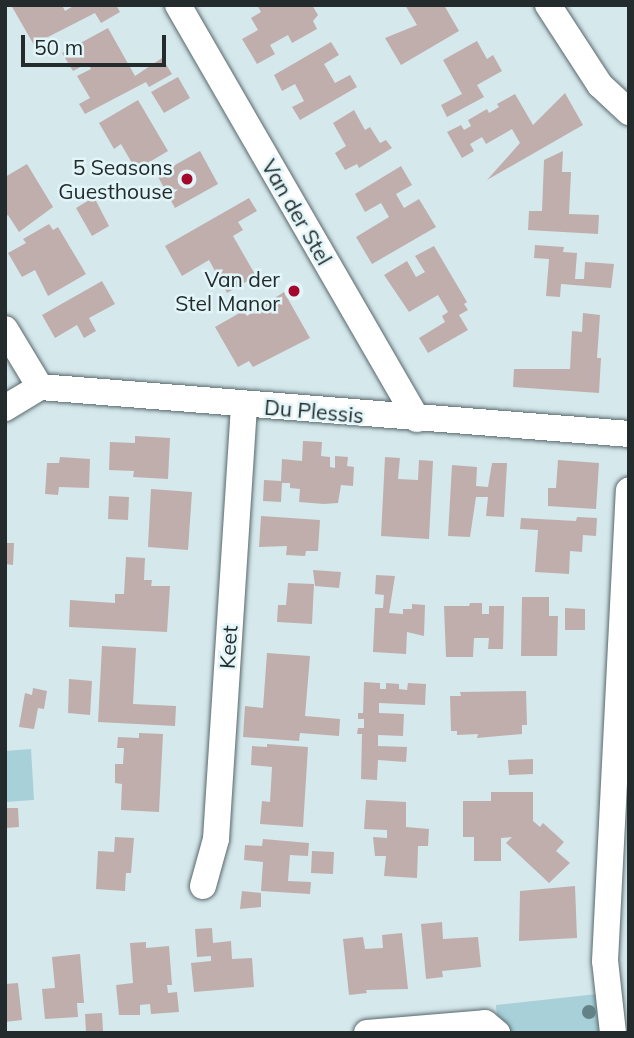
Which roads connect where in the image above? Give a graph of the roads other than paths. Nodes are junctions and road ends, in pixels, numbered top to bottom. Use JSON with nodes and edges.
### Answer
{"nodes":[{"id":1,"x":178,"y":5,"type":"edge"},
{"id":2,"x":548,"y":5,"type":"edge"},
{"id":3,"x":629,"y":112,"type":"edge"},
{"id":4,"x":5,"y":329,"type":"edge"},
{"id":5,"x":40,"y":387,"type":"junction"},
{"id":6,"x":244,"y":405,"type":"junction"},
{"id":7,"x":5,"y":408,"type":"edge"},
{"id":8,"x":417,"y":419,"type":"junction"},
{"id":9,"x":629,"y":434,"type":"edge"},
{"id":10,"x":629,"y":491,"type":"edge"},
{"id":11,"x":621,"y":816,"type":"edge"},
{"id":12,"x":203,"y":886,"type":"dead end"},
{"id":13,"x":491,"y":1028,"type":"edge"},
{"id":14,"x":367,"y":1033,"type":"edge"},
{"id":15,"x":613,"y":1033,"type":"edge"}],
"edges":[{"from":1,"to":8,"type":"street","name":"Van der Stel"},
{"from":2,"to":3,"type":"street"},
{"from":4,"to":5,"type":"street"},
{"from":5,"to":6,"type":"street","name":"Du Plessis"},
{"from":5,"to":7,"type":"street"},
{"from":6,"to":8,"type":"street","name":"Du Plessis"},
{"from":6,"to":12,"type":"street","name":"Keet"},
{"from":8,"to":9,"type":"street","name":"Du Plessis"},
{"from":10,"to":11,"type":"street"},
{"from":11,"to":15,"type":"street"},
{"from":13,"to":14,"type":"street"}]}
